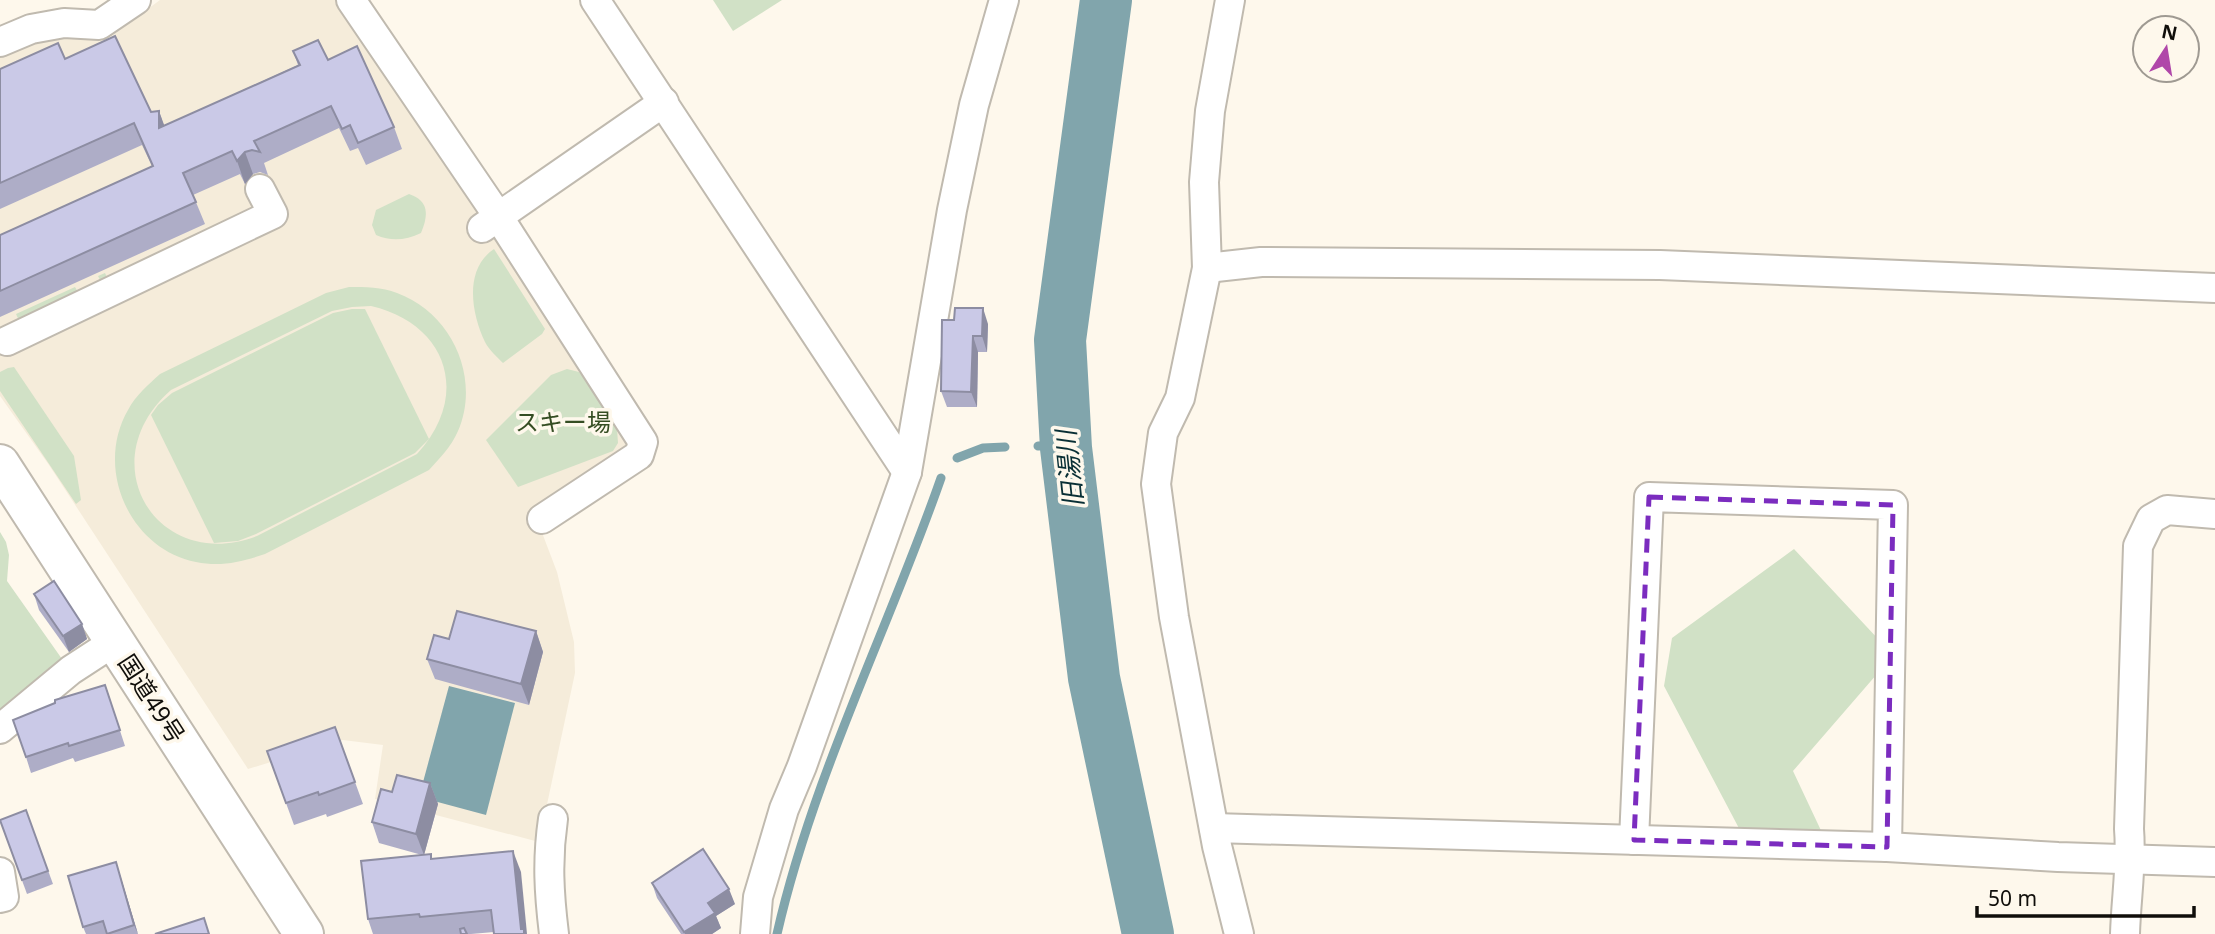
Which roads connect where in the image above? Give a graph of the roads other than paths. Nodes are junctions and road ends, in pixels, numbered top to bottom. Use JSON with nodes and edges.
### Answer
{"nodes":[{"id":1,"x":136,"y":0,"type":"edge"},
{"id":2,"x":351,"y":0,"type":"edge"},
{"id":3,"x":595,"y":0,"type":"edge"},
{"id":4,"x":1004,"y":0,"type":"edge"},
{"id":5,"x":1230,"y":0,"type":"edge"},
{"id":6,"x":0,"y":42,"type":"edge"},
{"id":7,"x":664,"y":102,"type":"junction"},
{"id":8,"x":260,"y":188,"type":"dead end"},
{"id":9,"x":490,"y":222,"type":"junction"},
{"id":10,"x":1207,"y":268,"type":"junction"},
{"id":11,"x":2215,"y":288,"type":"edge"},
{"id":12,"x":7,"y":341,"type":"dead end"},
{"id":13,"x":0,"y":464,"type":"edge"},
{"id":14,"x":907,"y":472,"type":"junction"},
{"id":15,"x":2215,"y":514,"type":"edge"},
{"id":16,"x":542,"y":519,"type":"dead end"},
{"id":17,"x":114,"y":642,"type":"junction"},
{"id":18,"x":0,"y":729,"type":"edge"},
{"id":19,"x":553,"y":819,"type":"dead end"},
{"id":20,"x":1213,"y":828,"type":"junction"},
{"id":21,"x":1634,"y":840,"type":"junction"},
{"id":22,"x":1886,"y":847,"type":"junction"},
{"id":23,"x":2132,"y":860,"type":"junction"},
{"id":24,"x":2215,"y":862,"type":"edge"},
{"id":25,"x":0,"y":872,"type":"edge"},
{"id":26,"x":0,"y":898,"type":"edge"},
{"id":27,"x":304,"y":934,"type":"edge"},
{"id":28,"x":554,"y":934,"type":"edge"},
{"id":29,"x":755,"y":934,"type":"edge"},
{"id":30,"x":1239,"y":934,"type":"edge"},
{"id":31,"x":2125,"y":934,"type":"edge"}],
"edges":[{"from":1,"to":6,"type":"street"},
{"from":2,"to":9,"type":"street"},
{"from":3,"to":7,"type":"street"},
{"from":4,"to":14,"type":"street"},
{"from":5,"to":10,"type":"street"},
{"from":7,"to":9,"type":"street"},
{"from":7,"to":14,"type":"street"},
{"from":8,"to":12,"type":"street"},
{"from":9,"to":16,"type":"street"},
{"from":10,"to":11,"type":"street"},
{"from":10,"to":20,"type":"street"},
{"from":13,"to":17,"type":"highway","name":"国道49号"},
{"from":14,"to":29,"type":"street"},
{"from":15,"to":23,"type":"street"},
{"from":17,"to":18,"type":"street"},
{"from":17,"to":27,"type":"highway","name":"国道49号"},
{"from":19,"to":28,"type":"street"},
{"from":20,"to":21,"type":"street"},
{"from":20,"to":30,"type":"street"},
{"from":21,"to":22,"type":"street"},
{"from":21,"to":22,"type":"street"},
{"from":22,"to":23,"type":"street"},
{"from":23,"to":24,"type":"street"},
{"from":23,"to":31,"type":"street"},
{"from":25,"to":26,"type":"street"}]}
